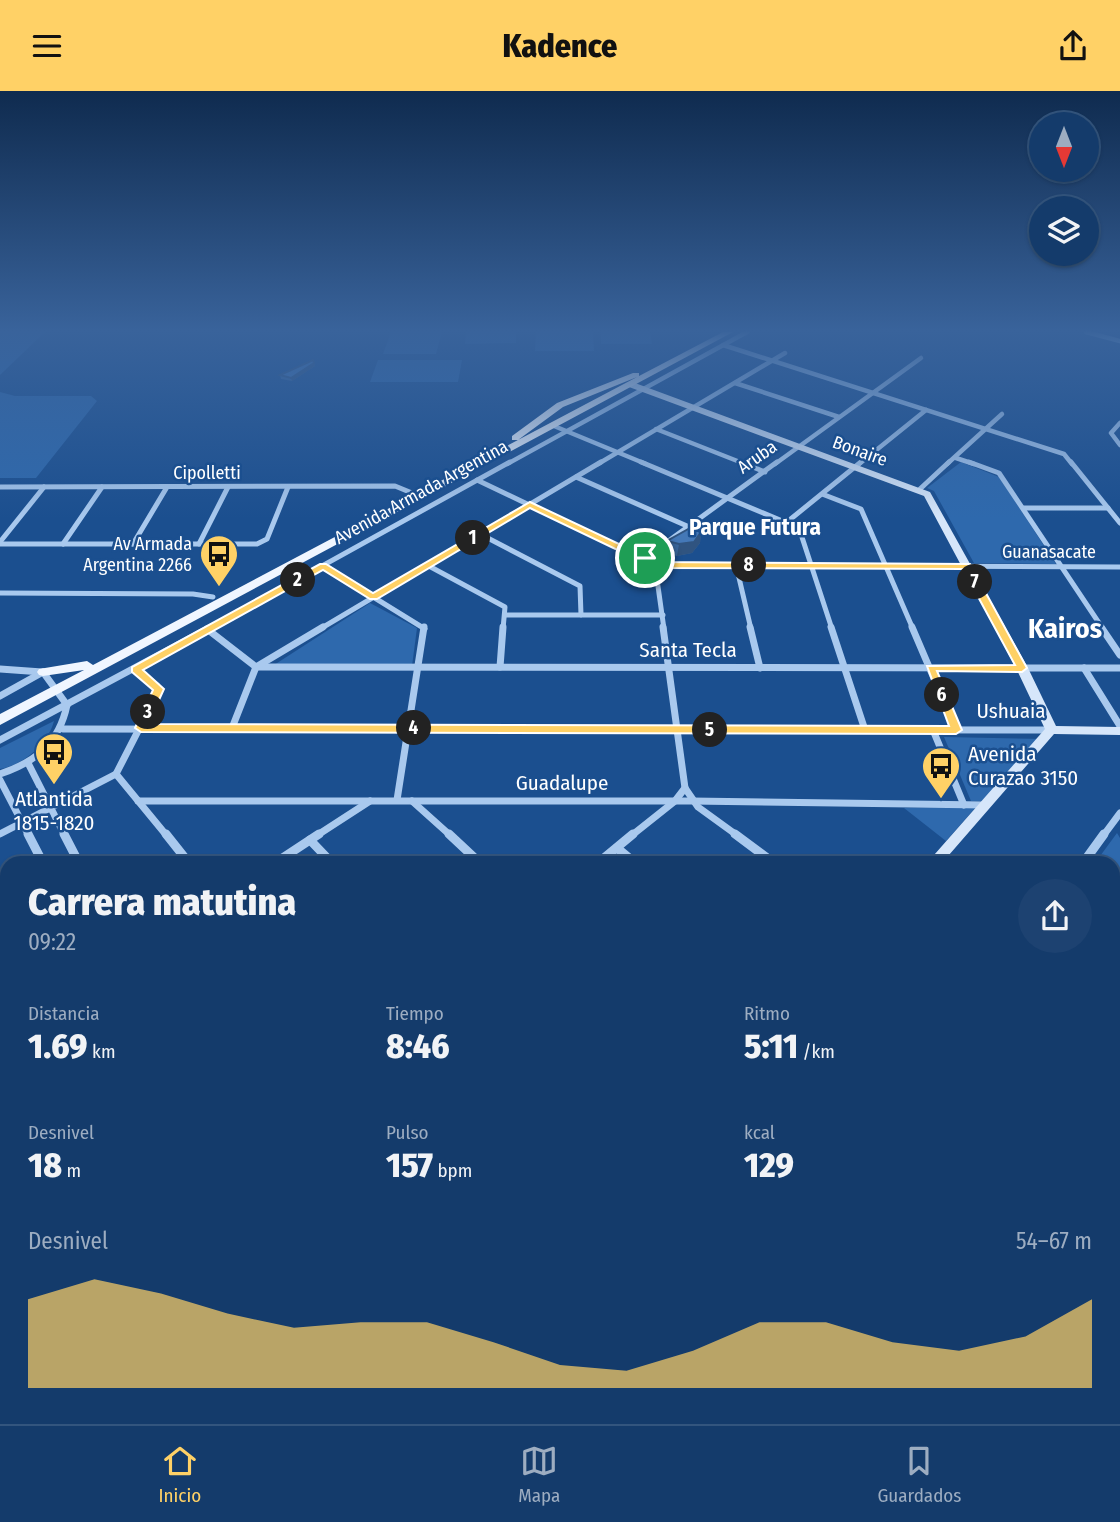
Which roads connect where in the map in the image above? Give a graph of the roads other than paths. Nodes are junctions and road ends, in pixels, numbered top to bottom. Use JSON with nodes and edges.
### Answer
{"nodes":[{"id":1,"x":583,"y":394,"type":"edge"},
{"id":2,"x":590,"y":394,"type":"edge"},
{"id":3,"x":612,"y":394,"type":"edge"},
{"id":4,"x":635,"y":394,"type":"edge"},
{"id":5,"x":659,"y":394,"type":"edge"},
{"id":6,"x":716,"y":394,"type":"edge"},
{"id":7,"x":769,"y":394,"type":"edge"},
{"id":8,"x":869,"y":394,"type":"edge"},
{"id":9,"x":875,"y":394,"type":"edge"},
{"id":10,"x":599,"y":403,"type":"junction"},
{"id":11,"x":560,"y":405,"type":"junction"},
{"id":12,"x":694,"y":407,"type":"junction"},
{"id":13,"x":926,"y":410,"type":"junction"},
{"id":14,"x":581,"y":412,"type":"junction"},
{"id":15,"x":1002,"y":414,"type":"dead end"},
{"id":16,"x":839,"y":417,"type":"junction"},
{"id":17,"x":1120,"y":423,"type":"edge"},
{"id":18,"x":554,"y":426,"type":"junction"},
{"id":19,"x":656,"y":429,"type":"junction"},
{"id":20,"x":987,"y":429,"type":"junction"},
{"id":21,"x":566,"y":431,"type":"junction"},
{"id":22,"x":1120,"y":445,"type":"edge"},
{"id":23,"x":800,"y":446,"type":"junction"},
{"id":24,"x":618,"y":452,"type":"junction"},
{"id":25,"x":956,"y":458,"type":"junction"},
{"id":26,"x":857,"y":467,"type":"junction"},
{"id":27,"x":765,"y":472,"type":"junction"},
{"id":28,"x":576,"y":477,"type":"junction"},
{"id":29,"x":477,"y":480,"type":"junction"},
{"id":30,"x":0,"y":487,"type":"edge"},
{"id":31,"x":44,"y":487,"type":"junction"},
{"id":32,"x":102,"y":487,"type":"junction"},
{"id":33,"x":167,"y":487,"type":"junction"},
{"id":34,"x":228,"y":487,"type":"junction"},
{"id":35,"x":288,"y":487,"type":"junction"},
{"id":36,"x":920,"y":489,"type":"junction"},
{"id":37,"x":412,"y":493,"type":"junction"},
{"id":38,"x":822,"y":494,"type":"junction"},
{"id":39,"x":728,"y":497,"type":"junction"},
{"id":40,"x":530,"y":505,"type":"junction"},
{"id":41,"x":1024,"y":508,"type":"junction"},
{"id":42,"x":1108,"y":508,"type":"junction"},
{"id":43,"x":787,"y":522,"type":"junction"},
{"id":44,"x":1120,"y":523,"type":"edge"},
{"id":45,"x":687,"y":526,"type":"junction"},
{"id":46,"x":480,"y":534,"type":"junction"},
{"id":47,"x":0,"y":543,"type":"edge"},
{"id":48,"x":63,"y":544,"type":"junction"},
{"id":49,"x":134,"y":544,"type":"junction"},
{"id":50,"x":199,"y":544,"type":"junction"},
{"id":51,"x":645,"y":558,"type":"junction"},
{"id":52,"x":427,"y":565,"type":"junction"},
{"id":53,"x":655,"y":565,"type":"junction"},
{"id":54,"x":736,"y":565,"type":"junction"},
{"id":55,"x":323,"y":566,"type":"junction"},
{"id":56,"x":811,"y":566,"type":"junction"},
{"id":57,"x":886,"y":566,"type":"junction"},
{"id":58,"x":966,"y":566,"type":"junction"},
{"id":59,"x":1062,"y":566,"type":"junction"},
{"id":60,"x":1120,"y":567,"type":"edge"},
{"id":61,"x":0,"y":593,"type":"edge"},
{"id":62,"x":213,"y":597,"type":"junction"},
{"id":63,"x":373,"y":597,"type":"junction"},
{"id":64,"x":505,"y":611,"type":"junction"},
{"id":65,"x":581,"y":615,"type":"junction"},
{"id":66,"x":663,"y":615,"type":"junction"},
{"id":67,"x":208,"y":629,"type":"junction"},
{"id":68,"x":1120,"y":655,"type":"edge"},
{"id":69,"x":87,"y":665,"type":"junction"},
{"id":70,"x":256,"y":667,"type":"junction"},
{"id":71,"x":419,"y":667,"type":"junction"},
{"id":72,"x":500,"y":667,"type":"junction"},
{"id":73,"x":670,"y":667,"type":"junction"},
{"id":74,"x":760,"y":668,"type":"junction"},
{"id":75,"x":845,"y":668,"type":"junction"},
{"id":76,"x":930,"y":668,"type":"junction"},
{"id":77,"x":1022,"y":668,"type":"junction"},
{"id":78,"x":1084,"y":668,"type":"junction"},
{"id":79,"x":1120,"y":668,"type":"edge"},
{"id":80,"x":0,"y":669,"type":"edge"},
{"id":81,"x":135,"y":669,"type":"junction"},
{"id":82,"x":43,"y":672,"type":"junction"},
{"id":83,"x":53,"y":688,"type":"junction"},
{"id":84,"x":0,"y":696,"type":"edge"},
{"id":85,"x":67,"y":705,"type":"junction"},
{"id":86,"x":0,"y":711,"type":"edge"},
{"id":87,"x":0,"y":720,"type":"edge"},
{"id":88,"x":141,"y":728,"type":"junction"},
{"id":89,"x":232,"y":728,"type":"junction"},
{"id":90,"x":408,"y":728,"type":"junction"},
{"id":91,"x":1120,"y":728,"type":"edge"},
{"id":92,"x":63,"y":729,"type":"junction"},
{"id":93,"x":678,"y":730,"type":"junction"},
{"id":94,"x":865,"y":730,"type":"junction"},
{"id":95,"x":933,"y":730,"type":"junction"},
{"id":96,"x":956,"y":730,"type":"junction"},
{"id":97,"x":1051,"y":730,"type":"junction"},
{"id":98,"x":0,"y":740,"type":"edge"},
{"id":99,"x":28,"y":763,"type":"junction"},
{"id":100,"x":0,"y":774,"type":"edge"},
{"id":101,"x":116,"y":774,"type":"junction"},
{"id":102,"x":0,"y":780,"type":"edge"},
{"id":103,"x":685,"y":788,"type":"junction"},
{"id":104,"x":370,"y":800,"type":"junction"},
{"id":105,"x":397,"y":800,"type":"junction"},
{"id":106,"x":412,"y":800,"type":"junction"},
{"id":107,"x":691,"y":800,"type":"junction"},
{"id":108,"x":138,"y":801,"type":"junction"},
{"id":109,"x":676,"y":801,"type":"junction"},
{"id":110,"x":964,"y":805,"type":"junction"},
{"id":111,"x":986,"y":805,"type":"junction"},
{"id":112,"x":49,"y":808,"type":"junction"},
{"id":113,"x":1120,"y":813,"type":"edge"},
{"id":114,"x":22,"y":822,"type":"junction"},
{"id":115,"x":0,"y":834,"type":"edge"},
{"id":116,"x":310,"y":841,"type":"junction"},
{"id":117,"x":617,"y":848,"type":"junction"},
{"id":118,"x":39,"y":856,"type":"edge"},
{"id":119,"x":75,"y":856,"type":"edge"},
{"id":120,"x":183,"y":856,"type":"edge"},
{"id":121,"x":286,"y":856,"type":"edge"},
{"id":122,"x":325,"y":856,"type":"edge"},
{"id":123,"x":472,"y":856,"type":"edge"},
{"id":124,"x":607,"y":856,"type":"edge"},
{"id":125,"x":627,"y":856,"type":"edge"},
{"id":126,"x":765,"y":856,"type":"edge"},
{"id":127,"x":940,"y":856,"type":"edge"},
{"id":128,"x":1088,"y":856,"type":"edge"}],
"edges":[{"from":1,"to":11,"type":"main road","name":"Avenida Armada Argentina"},
{"from":2,"to":10,"type":"main road"},
{"from":3,"to":10,"type":"main road","name":"Avenida Armada Argentina"},
{"from":4,"to":21,"type":"street","name":"Avenida Armada Argentina"},
{"from":5,"to":12,"type":"street","name":"Bonaire"},
{"from":6,"to":12,"type":"street"},
{"from":7,"to":16,"type":"street"},
{"from":8,"to":16,"type":"street","name":"Aruba"},
{"from":9,"to":13,"type":"street"},
{"from":10,"to":14,"type":"main road","name":"Avenida Armada Argentina"},
{"from":11,"to":14,"type":"main road"},
{"from":11,"to":37,"type":"main road","name":"Avenida Armada Argentina"},
{"from":12,"to":19,"type":"street"},
{"from":12,"to":23,"type":"street","name":"Bonaire"},
{"from":13,"to":20,"type":"street"},
{"from":13,"to":26,"type":"street"},
{"from":14,"to":18,"type":"main road","name":"Avenida Armada Argentina"},
{"from":15,"to":20,"type":"street"},
{"from":16,"to":23,"type":"street","name":"Aruba"},
{"from":17,"to":22,"type":"street"},
{"from":18,"to":21,"type":"street"},
{"from":18,"to":83,"type":"main road","name":"Avenida Armada Argentina"},
{"from":19,"to":24,"type":"street"},
{"from":19,"to":27,"type":"street"},
{"from":20,"to":25,"type":"street"},
{"from":20,"to":42,"type":"street"},
{"from":21,"to":24,"type":"street"},
{"from":21,"to":29,"type":"street","name":"Avenida Armada Argentina"},
{"from":23,"to":26,"type":"street","name":"Bonaire"},
{"from":23,"to":27,"type":"street","name":"Aruba"},
{"from":24,"to":28,"type":"street"},
{"from":24,"to":39,"type":"street"},
{"from":25,"to":36,"type":"street"},
{"from":25,"to":41,"type":"street"},
{"from":26,"to":36,"type":"street","name":"Bonaire"},
{"from":26,"to":38,"type":"street"},
{"from":27,"to":39,"type":"street","name":"Aruba"},
{"from":28,"to":40,"type":"street"},
{"from":28,"to":45,"type":"street"},
{"from":29,"to":40,"type":"street"},
{"from":29,"to":55,"type":"street","name":"Avenida Armada Argentina"},
{"from":30,"to":31,"type":"street","name":"Cipolletti"},
{"from":31,"to":32,"type":"street","name":"Cipolletti"},
{"from":31,"to":47,"type":"street"},
{"from":32,"to":33,"type":"street","name":"Cipolletti"},
{"from":32,"to":48,"type":"street"},
{"from":33,"to":34,"type":"street","name":"Cipolletti"},
{"from":33,"to":49,"type":"street"},
{"from":34,"to":35,"type":"street","name":"Cipolletti"},
{"from":34,"to":50,"type":"street"},
{"from":35,"to":37,"type":"street","name":"Cipolletti"},
{"from":35,"to":50,"type":"street"},
{"from":36,"to":58,"type":"street"},
{"from":37,"to":62,"type":"main road","name":"Avenida Armada Argentina"},
{"from":38,"to":43,"type":"street"},
{"from":38,"to":57,"type":"street"},
{"from":39,"to":43,"type":"street"},
{"from":39,"to":45,"type":"street","name":"Aruba"},
{"from":40,"to":46,"type":"street"},
{"from":40,"to":51,"type":"street"},
{"from":41,"to":42,"type":"street"},
{"from":41,"to":59,"type":"street"},
{"from":42,"to":44,"type":"street"},
{"from":43,"to":56,"type":"street"},
{"from":45,"to":51,"type":"street","name":"Aruba"},
{"from":46,"to":52,"type":"street"},
{"from":46,"to":65,"type":"street"},
{"from":47,"to":48,"type":"street"},
{"from":48,"to":49,"type":"street"},
{"from":49,"to":50,"type":"street"},
{"from":51,"to":53,"type":"street"},
{"from":52,"to":63,"type":"street"},
{"from":52,"to":64,"type":"street"},
{"from":53,"to":54,"type":"street","name":"Guanasacate"},
{"from":53,"to":66,"type":"street"},
{"from":54,"to":56,"type":"street","name":"Guanasacate"},
{"from":54,"to":74,"type":"street"},
{"from":55,"to":63,"type":"street"},
{"from":55,"to":67,"type":"street","name":"Avenida Armada Argentina"},
{"from":56,"to":57,"type":"street","name":"Guanasacate"},
{"from":56,"to":75,"type":"street"},
{"from":57,"to":58,"type":"street","name":"Guanasacate"},
{"from":57,"to":76,"type":"street"},
{"from":58,"to":59,"type":"street","name":"Guanasacate"},
{"from":58,"to":77,"type":"street"},
{"from":59,"to":60,"type":"street","name":"Guanasacate"},
{"from":59,"to":68,"type":"street"},
{"from":61,"to":62,"type":"street"},
{"from":62,"to":69,"type":"main road","name":"Avenida Armada Argentina"},
{"from":63,"to":70,"type":"street"},
{"from":63,"to":71,"type":"street"},
{"from":64,"to":65,"type":"street"},
{"from":64,"to":72,"type":"street"},
{"from":65,"to":66,"type":"street"},
{"from":66,"to":73,"type":"street"},
{"from":67,"to":70,"type":"street"},
{"from":67,"to":81,"type":"street","name":"Avenida Armada Argentina"},
{"from":69,"to":82,"type":"main road"},
{"from":69,"to":83,"type":"main road","name":"Avenida Armada Argentina"},
{"from":70,"to":71,"type":"street","name":"Santa Tecla"},
{"from":70,"to":89,"type":"street"},
{"from":71,"to":72,"type":"street","name":"Santa Tecla"},
{"from":71,"to":90,"type":"street"},
{"from":72,"to":73,"type":"street","name":"Santa Tecla"},
{"from":73,"to":74,"type":"street","name":"Santa Tecla"},
{"from":73,"to":93,"type":"street"},
{"from":74,"to":75,"type":"street","name":"Santa Tecla"},
{"from":75,"to":76,"type":"street","name":"Santa Tecla"},
{"from":75,"to":94,"type":"street"},
{"from":76,"to":77,"type":"street","name":"Santa Tecla"},
{"from":76,"to":96,"type":"street"},
{"from":77,"to":78,"type":"street","name":"Santa Tecla"},
{"from":77,"to":97,"type":"street"},
{"from":78,"to":79,"type":"street","name":"Santa Tecla"},
{"from":78,"to":91,"type":"street"},
{"from":80,"to":82,"type":"street"},
{"from":81,"to":85,"type":"street","name":"Avenida Armada Argentina"},
{"from":81,"to":88,"type":"street"},
{"from":82,"to":83,"type":"street"},
{"from":82,"to":84,"type":"street"},
{"from":83,"to":85,"type":"street"},
{"from":83,"to":86,"type":"main road","name":"Avenida Armada Argentina"},
{"from":83,"to":87,"type":"main road","name":"Avenida Armada Argentina"},
{"from":85,"to":92,"type":"street"},
{"from":85,"to":98,"type":"street","name":"Avenida Armada Argentina"},
{"from":88,"to":89,"type":"street","name":"Ushuaia"},
{"from":88,"to":92,"type":"street","name":"Ushuaia"},
{"from":88,"to":101,"type":"street"},
{"from":89,"to":90,"type":"street","name":"Ushuaia"},
{"from":90,"to":93,"type":"street","name":"Ushuaia"},
{"from":90,"to":105,"type":"street"},
{"from":91,"to":97,"type":"street","name":"Ushuaia"},
{"from":92,"to":99,"type":"street"},
{"from":93,"to":94,"type":"street","name":"Ushuaia"},
{"from":93,"to":103,"type":"street"},
{"from":94,"to":95,"type":"street","name":"Ushuaia"},
{"from":95,"to":96,"type":"street","name":"Ushuaia"},
{"from":95,"to":110,"type":"street"},
{"from":96,"to":97,"type":"street","name":"Ushuaia"},
{"from":97,"to":111,"type":"street"},
{"from":99,"to":100,"type":"street"},
{"from":99,"to":112,"type":"street"},
{"from":101,"to":108,"type":"street"},
{"from":101,"to":112,"type":"street"},
{"from":102,"to":114,"type":"street"},
{"from":103,"to":107,"type":"street"},
{"from":103,"to":109,"type":"street"},
{"from":104,"to":105,"type":"street","name":"Guadalupe"},
{"from":104,"to":108,"type":"street","name":"Guadalupe"},
{"from":104,"to":116,"type":"street"},
{"from":105,"to":106,"type":"street","name":"Guadalupe"},
{"from":106,"to":109,"type":"street","name":"Guadalupe"},
{"from":106,"to":123,"type":"street"},
{"from":107,"to":109,"type":"street","name":"Guadalupe"},
{"from":107,"to":110,"type":"street","name":"Guadalupe"},
{"from":107,"to":126,"type":"street"},
{"from":108,"to":120,"type":"street"},
{"from":109,"to":117,"type":"street"},
{"from":110,"to":111,"type":"street","name":"Guadalupe"},
{"from":111,"to":127,"type":"street"},
{"from":112,"to":114,"type":"street"},
{"from":112,"to":119,"type":"street"},
{"from":113,"to":128,"type":"street"},
{"from":114,"to":115,"type":"street"},
{"from":114,"to":118,"type":"street"},
{"from":116,"to":121,"type":"street"},
{"from":116,"to":122,"type":"street"},
{"from":117,"to":124,"type":"street"},
{"from":117,"to":125,"type":"street"}]}
